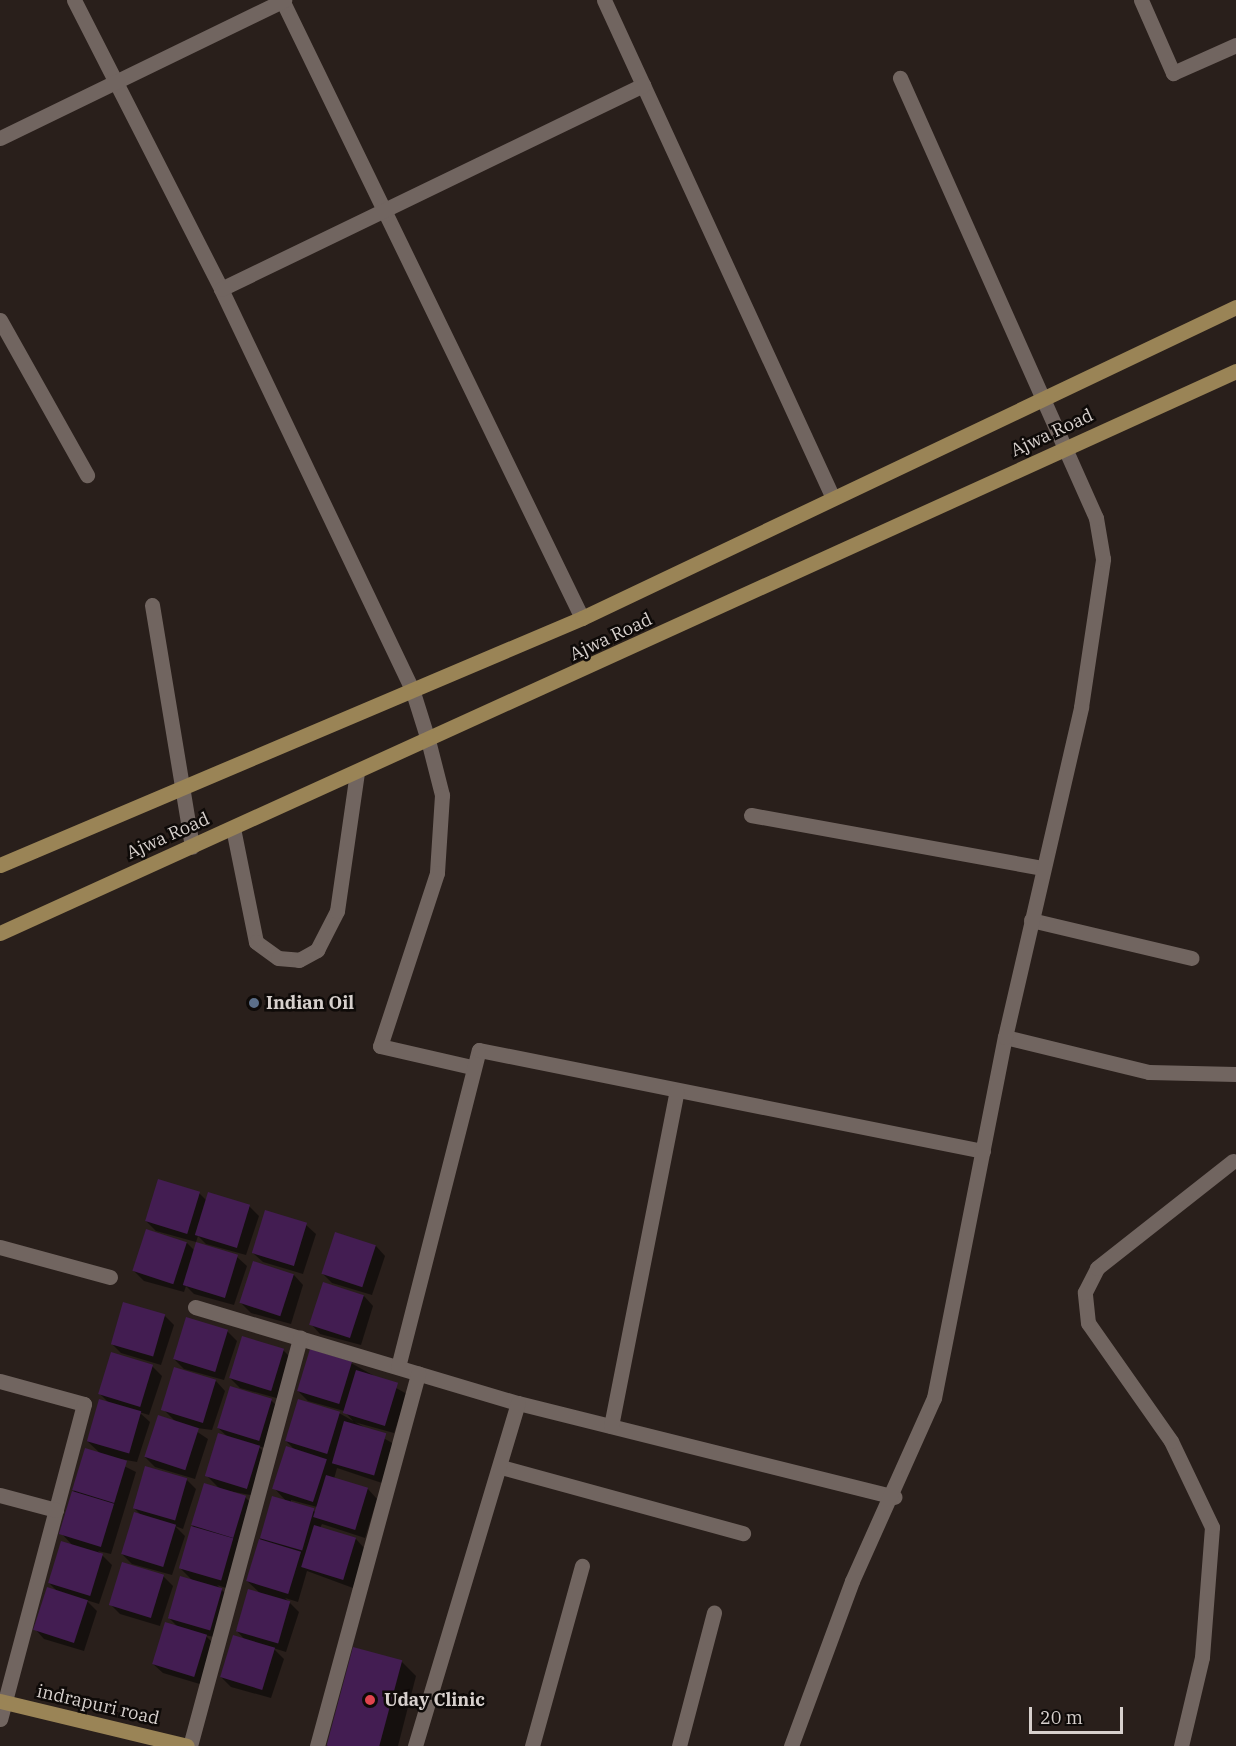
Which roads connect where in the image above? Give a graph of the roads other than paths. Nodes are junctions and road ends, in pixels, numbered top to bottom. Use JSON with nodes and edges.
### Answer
{"nodes":[{"id":1,"x":75,"y":0,"type":"edge"},
{"id":2,"x":283,"y":0,"type":"edge"},
{"id":3,"x":604,"y":0,"type":"edge"},
{"id":4,"x":1141,"y":0,"type":"edge"},
{"id":5,"x":1236,"y":45,"type":"edge"},
{"id":6,"x":900,"y":78,"type":"dead end"},
{"id":7,"x":114,"y":81,"type":"junction"},
{"id":8,"x":643,"y":85,"type":"junction"},
{"id":9,"x":0,"y":138,"type":"edge"},
{"id":10,"x":390,"y":212,"type":"junction"},
{"id":11,"x":221,"y":289,"type":"junction"},
{"id":12,"x":1236,"y":307,"type":"edge"},
{"id":13,"x":0,"y":320,"type":"edge"},
{"id":14,"x":1236,"y":371,"type":"edge"},
{"id":15,"x":1041,"y":403,"type":"junction"},
{"id":16,"x":1064,"y":450,"type":"junction"},
{"id":17,"x":87,"y":475,"type":"dead end"},
{"id":18,"x":833,"y":498,"type":"junction"},
{"id":19,"x":152,"y":606,"type":"dead end"},
{"id":20,"x":582,"y":618,"type":"junction"},
{"id":21,"x":411,"y":689,"type":"junction"},
{"id":22,"x":428,"y":740,"type":"junction"},
{"id":23,"x":357,"y":772,"type":"junction"},
{"id":24,"x":181,"y":787,"type":"junction"},
{"id":25,"x":751,"y":815,"type":"dead end"},
{"id":26,"x":233,"y":828,"type":"junction"},
{"id":27,"x":192,"y":846,"type":"junction"},
{"id":28,"x":0,"y":865,"type":"edge"},
{"id":29,"x":1043,"y":868,"type":"junction"},
{"id":30,"x":1031,"y":920,"type":"junction"},
{"id":31,"x":0,"y":933,"type":"edge"},
{"id":32,"x":1192,"y":958,"type":"dead end"},
{"id":33,"x":1005,"y":1037,"type":"junction"},
{"id":34,"x":472,"y":1067,"type":"junction"},
{"id":35,"x":1236,"y":1074,"type":"edge"},
{"id":36,"x":677,"y":1091,"type":"junction"},
{"id":37,"x":983,"y":1151,"type":"junction"},
{"id":38,"x":1233,"y":1161,"type":"dead end"},
{"id":39,"x":0,"y":1247,"type":"edge"},
{"id":40,"x":110,"y":1277,"type":"dead end"},
{"id":41,"x":195,"y":1307,"type":"dead end"},
{"id":42,"x":300,"y":1338,"type":"junction"},
{"id":43,"x":398,"y":1367,"type":"junction"},
{"id":44,"x":418,"y":1373,"type":"junction"},
{"id":45,"x":0,"y":1381,"type":"edge"},
{"id":46,"x":519,"y":1403,"type":"junction"},
{"id":47,"x":611,"y":1426,"type":"junction"},
{"id":48,"x":501,"y":1467,"type":"junction"},
{"id":49,"x":0,"y":1495,"type":"edge"},
{"id":50,"x":894,"y":1497,"type":"junction"},
{"id":51,"x":56,"y":1510,"type":"junction"},
{"id":52,"x":743,"y":1533,"type":"dead end"},
{"id":53,"x":582,"y":1566,"type":"dead end"},
{"id":54,"x":714,"y":1613,"type":"dead end"},
{"id":55,"x":2,"y":1702,"type":"edge"},
{"id":56,"x":0,"y":1719,"type":"edge"},
{"id":57,"x":189,"y":1746,"type":"edge"},
{"id":58,"x":317,"y":1746,"type":"edge"},
{"id":59,"x":415,"y":1746,"type":"edge"},
{"id":60,"x":532,"y":1746,"type":"edge"},
{"id":61,"x":679,"y":1746,"type":"edge"},
{"id":62,"x":791,"y":1746,"type":"edge"},
{"id":63,"x":1181,"y":1746,"type":"edge"}],
"edges":[{"from":1,"to":7,"type":"street"},
{"from":2,"to":7,"type":"street"},
{"from":2,"to":10,"type":"street"},
{"from":3,"to":8,"type":"street"},
{"from":4,"to":5,"type":"street"},
{"from":6,"to":15,"type":"street"},
{"from":7,"to":9,"type":"street"},
{"from":7,"to":11,"type":"street"},
{"from":8,"to":10,"type":"street"},
{"from":8,"to":18,"type":"street"},
{"from":10,"to":11,"type":"street"},
{"from":10,"to":20,"type":"street"},
{"from":11,"to":21,"type":"street"},
{"from":12,"to":15,"type":"main road","name":"Ajwa Road"},
{"from":13,"to":17,"type":"street"},
{"from":14,"to":16,"type":"main road","name":"Ajwa Road"},
{"from":15,"to":16,"type":"street"},
{"from":15,"to":18,"type":"main road","name":"Ajwa Road"},
{"from":16,"to":22,"type":"main road","name":"Ajwa Road"},
{"from":16,"to":29,"type":"street"},
{"from":18,"to":20,"type":"main road","name":"Ajwa Road"},
{"from":19,"to":24,"type":"street"},
{"from":20,"to":21,"type":"main road","name":"Ajwa Road"},
{"from":21,"to":22,"type":"street"},
{"from":21,"to":24,"type":"main road","name":"Ajwa Road"},
{"from":22,"to":23,"type":"main road","name":"Ajwa Road"},
{"from":22,"to":34,"type":"street"},
{"from":23,"to":26,"type":"main road","name":"Ajwa Road"},
{"from":23,"to":26,"type":"street"},
{"from":24,"to":27,"type":"street"},
{"from":24,"to":28,"type":"main road","name":"Ajwa Road"},
{"from":25,"to":29,"type":"street"},
{"from":26,"to":27,"type":"main road","name":"Ajwa Road"},
{"from":27,"to":31,"type":"main road","name":"Ajwa Road"},
{"from":29,"to":30,"type":"street"},
{"from":30,"to":32,"type":"street"},
{"from":30,"to":33,"type":"street"},
{"from":33,"to":35,"type":"street"},
{"from":33,"to":37,"type":"street"},
{"from":34,"to":36,"type":"street"},
{"from":34,"to":43,"type":"street"},
{"from":36,"to":37,"type":"street"},
{"from":36,"to":47,"type":"street"},
{"from":37,"to":50,"type":"street"},
{"from":38,"to":63,"type":"street"},
{"from":39,"to":40,"type":"street"},
{"from":41,"to":42,"type":"street"},
{"from":42,"to":43,"type":"street"},
{"from":42,"to":57,"type":"street"},
{"from":43,"to":44,"type":"street"},
{"from":44,"to":46,"type":"street"},
{"from":44,"to":58,"type":"street"},
{"from":45,"to":51,"type":"street"},
{"from":46,"to":47,"type":"street"},
{"from":46,"to":48,"type":"street"},
{"from":47,"to":50,"type":"street"},
{"from":48,"to":52,"type":"street"},
{"from":48,"to":59,"type":"street"},
{"from":49,"to":51,"type":"street"},
{"from":50,"to":62,"type":"street"},
{"from":51,"to":55,"type":"street"},
{"from":53,"to":60,"type":"street"},
{"from":54,"to":61,"type":"street"},
{"from":55,"to":56,"type":"street"},
{"from":55,"to":57,"type":"main road","name":"indrapuri road"}]}
